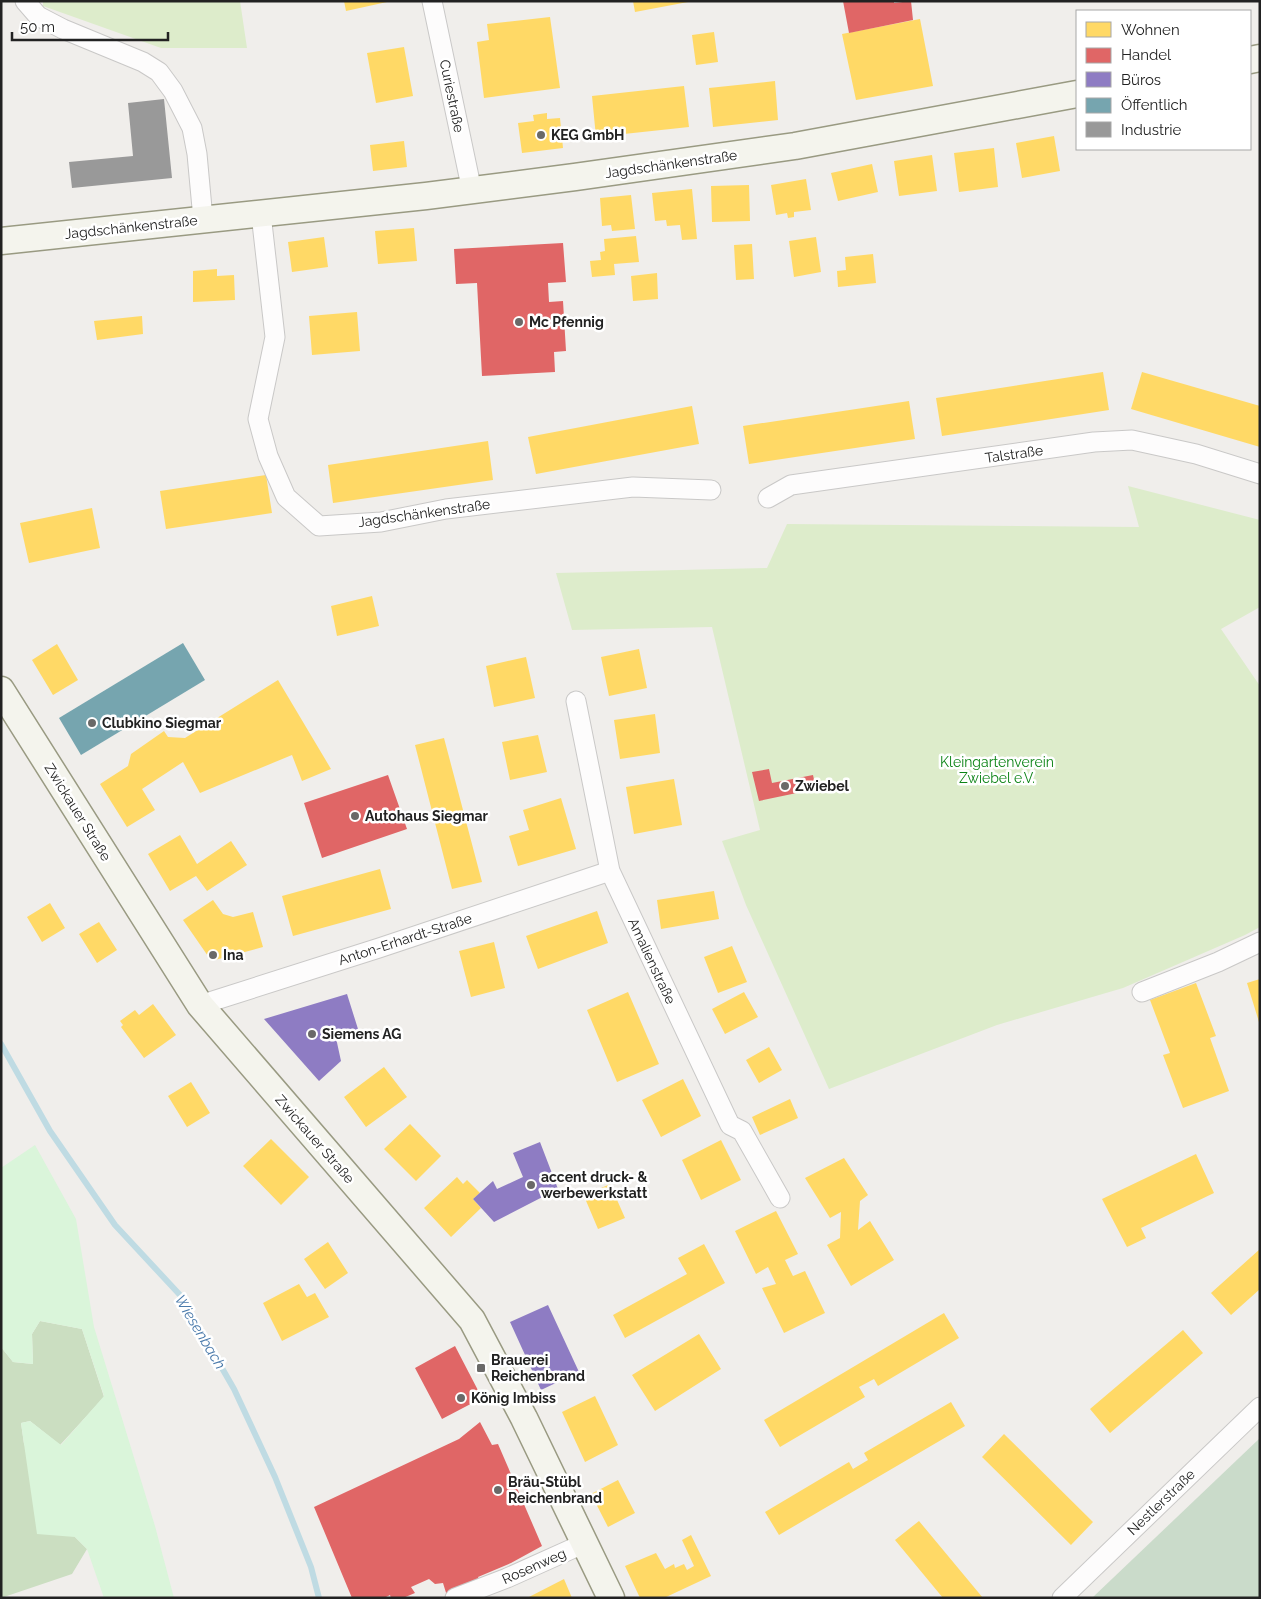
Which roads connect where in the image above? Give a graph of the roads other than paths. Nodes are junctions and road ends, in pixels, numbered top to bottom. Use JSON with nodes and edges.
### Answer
{"nodes":[{"id":1,"x":24,"y":1,"type":"edge"},
{"id":2,"x":432,"y":1,"type":"edge"},
{"id":3,"x":1076,"y":94,"type":"edge"},
{"id":4,"x":472,"y":191,"type":"junction"},
{"id":5,"x":261,"y":214,"type":"junction"},
{"id":6,"x":203,"y":219,"type":"junction"},
{"id":7,"x":1,"y":241,"type":"edge"},
{"id":8,"x":1260,"y":474,"type":"edge"},
{"id":9,"x":711,"y":490,"type":"dead end"},
{"id":10,"x":768,"y":498,"type":"dead end"},
{"id":11,"x":1,"y":690,"type":"edge"},
{"id":12,"x":576,"y":701,"type":"dead end"},
{"id":13,"x":610,"y":871,"type":"junction"},
{"id":14,"x":1260,"y":942,"type":"edge"},
{"id":15,"x":1142,"y":992,"type":"dead end"},
{"id":16,"x":200,"y":1005,"type":"junction"},
{"id":17,"x":780,"y":1198,"type":"dead end"},
{"id":18,"x":1260,"y":1407,"type":"edge"},
{"id":19,"x":585,"y":1543,"type":"junction"},
{"id":20,"x":455,"y":1598,"type":"edge"},
{"id":21,"x":611,"y":1598,"type":"edge"},
{"id":22,"x":1062,"y":1598,"type":"edge"}],
"edges":[{"from":1,"to":6,"type":"street"},
{"from":2,"to":4,"type":"street","name":"Curiestraße"},
{"from":3,"to":4,"type":"main road","name":"Jagdschänkenstraße"},
{"from":4,"to":5,"type":"main road","name":"Jagdschänkenstraße"},
{"from":5,"to":6,"type":"main road","name":"Jagdschänkenstraße"},
{"from":5,"to":9,"type":"street","name":"Jagdschänkenstraße"},
{"from":6,"to":7,"type":"main road","name":"Jagdschänkenstraße"},
{"from":8,"to":10,"type":"street","name":"Talstraße"},
{"from":11,"to":16,"type":"main road","name":"Zwickauer Straße"},
{"from":12,"to":13,"type":"street","name":"Amalienstraße"},
{"from":13,"to":16,"type":"street","name":"Anton-Erhardt-Straße"},
{"from":13,"to":17,"type":"street","name":"Amalienstraße"},
{"from":14,"to":15,"type":"street"},
{"from":16,"to":19,"type":"main road","name":"Zwickauer Straße"},
{"from":18,"to":22,"type":"street","name":"Nestlerstraße"},
{"from":19,"to":20,"type":"street","name":"Rosenweg"},
{"from":19,"to":21,"type":"main road","name":"Zwickauer Straße"}]}
